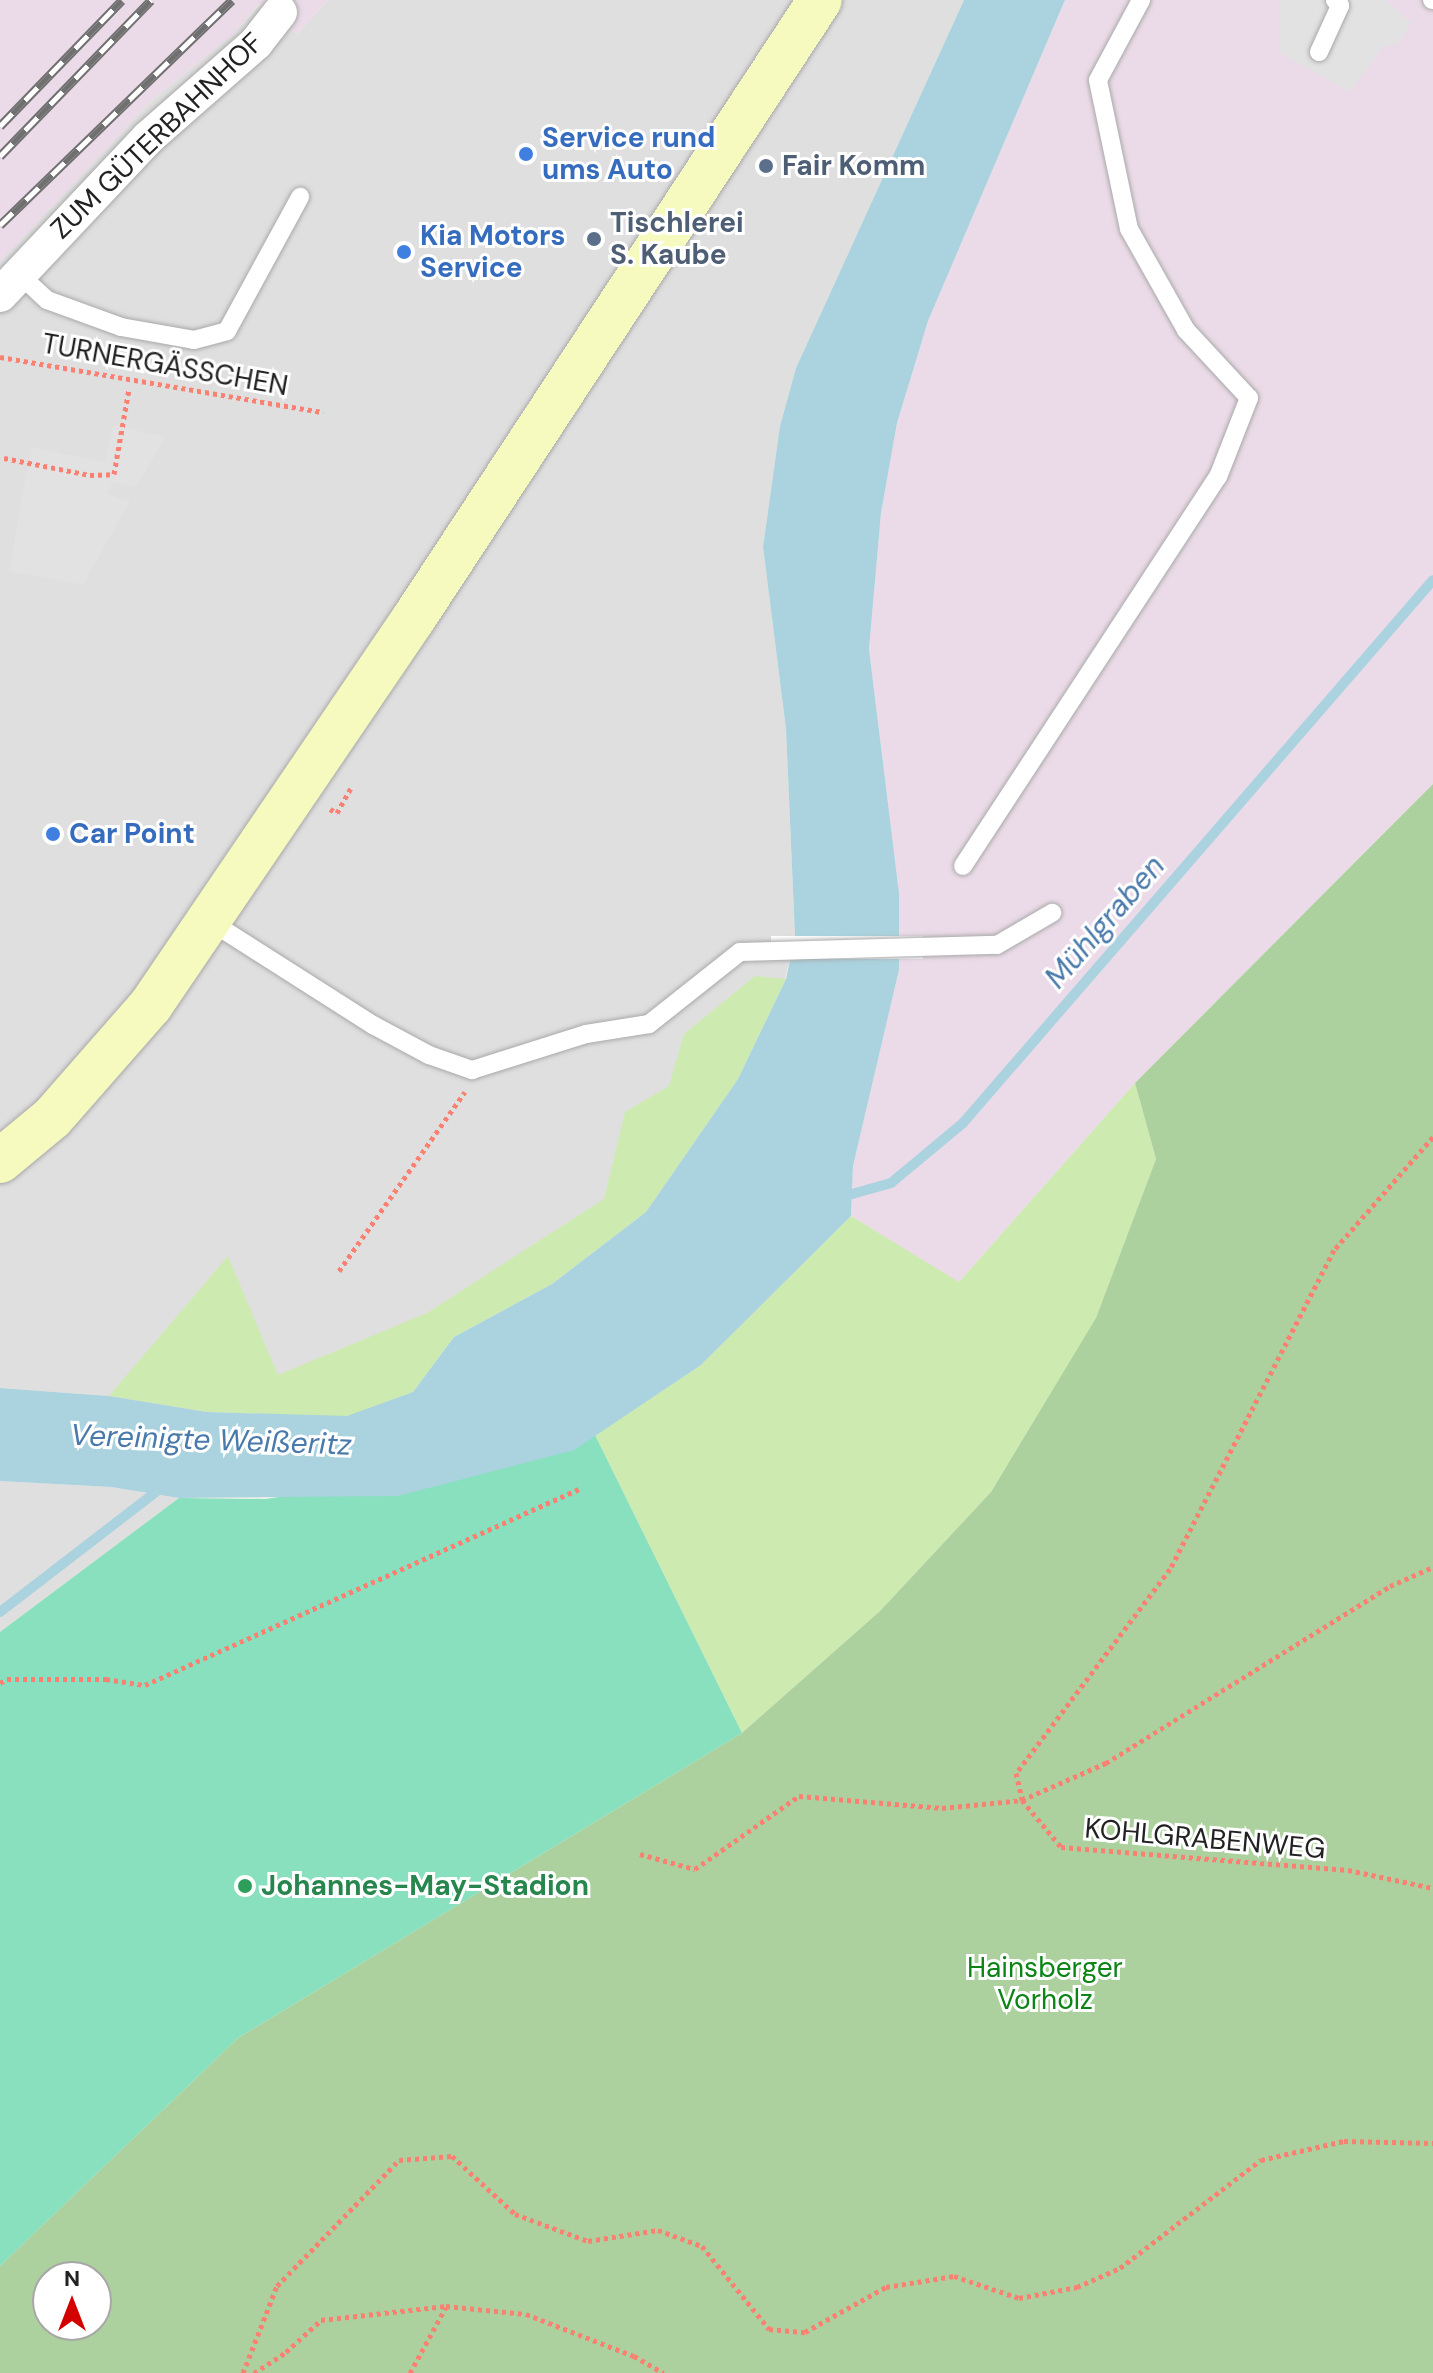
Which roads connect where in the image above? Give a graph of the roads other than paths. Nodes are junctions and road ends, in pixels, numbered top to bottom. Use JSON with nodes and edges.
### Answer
{"nodes":[{"id":1,"x":820,"y":0,"type":"edge"},
{"id":2,"x":1141,"y":0,"type":"edge"},
{"id":3,"x":1335,"y":0,"type":"edge"},
{"id":4,"x":284,"y":6,"type":"edge"},
{"id":5,"x":1319,"y":52,"type":"dead end"},
{"id":6,"x":300,"y":197,"type":"dead end"},
{"id":7,"x":9,"y":284,"type":"edge"},
{"id":8,"x":963,"y":866,"type":"dead end"},
{"id":9,"x":1052,"y":913,"type":"dead end"},
{"id":10,"x":208,"y":920,"type":"junction"},
{"id":11,"x":0,"y":1161,"type":"edge"}],
"edges":[{"from":1,"to":10,"type":"main road"},
{"from":2,"to":8,"type":"lane"},
{"from":3,"to":5,"type":"lane"},
{"from":4,"to":7,"type":"street","name":"ZUM GÜTERBAHNHOF"},
{"from":6,"to":7,"type":"lane"},
{"from":9,"to":10,"type":"lane"},
{"from":10,"to":11,"type":"main road"}]}
